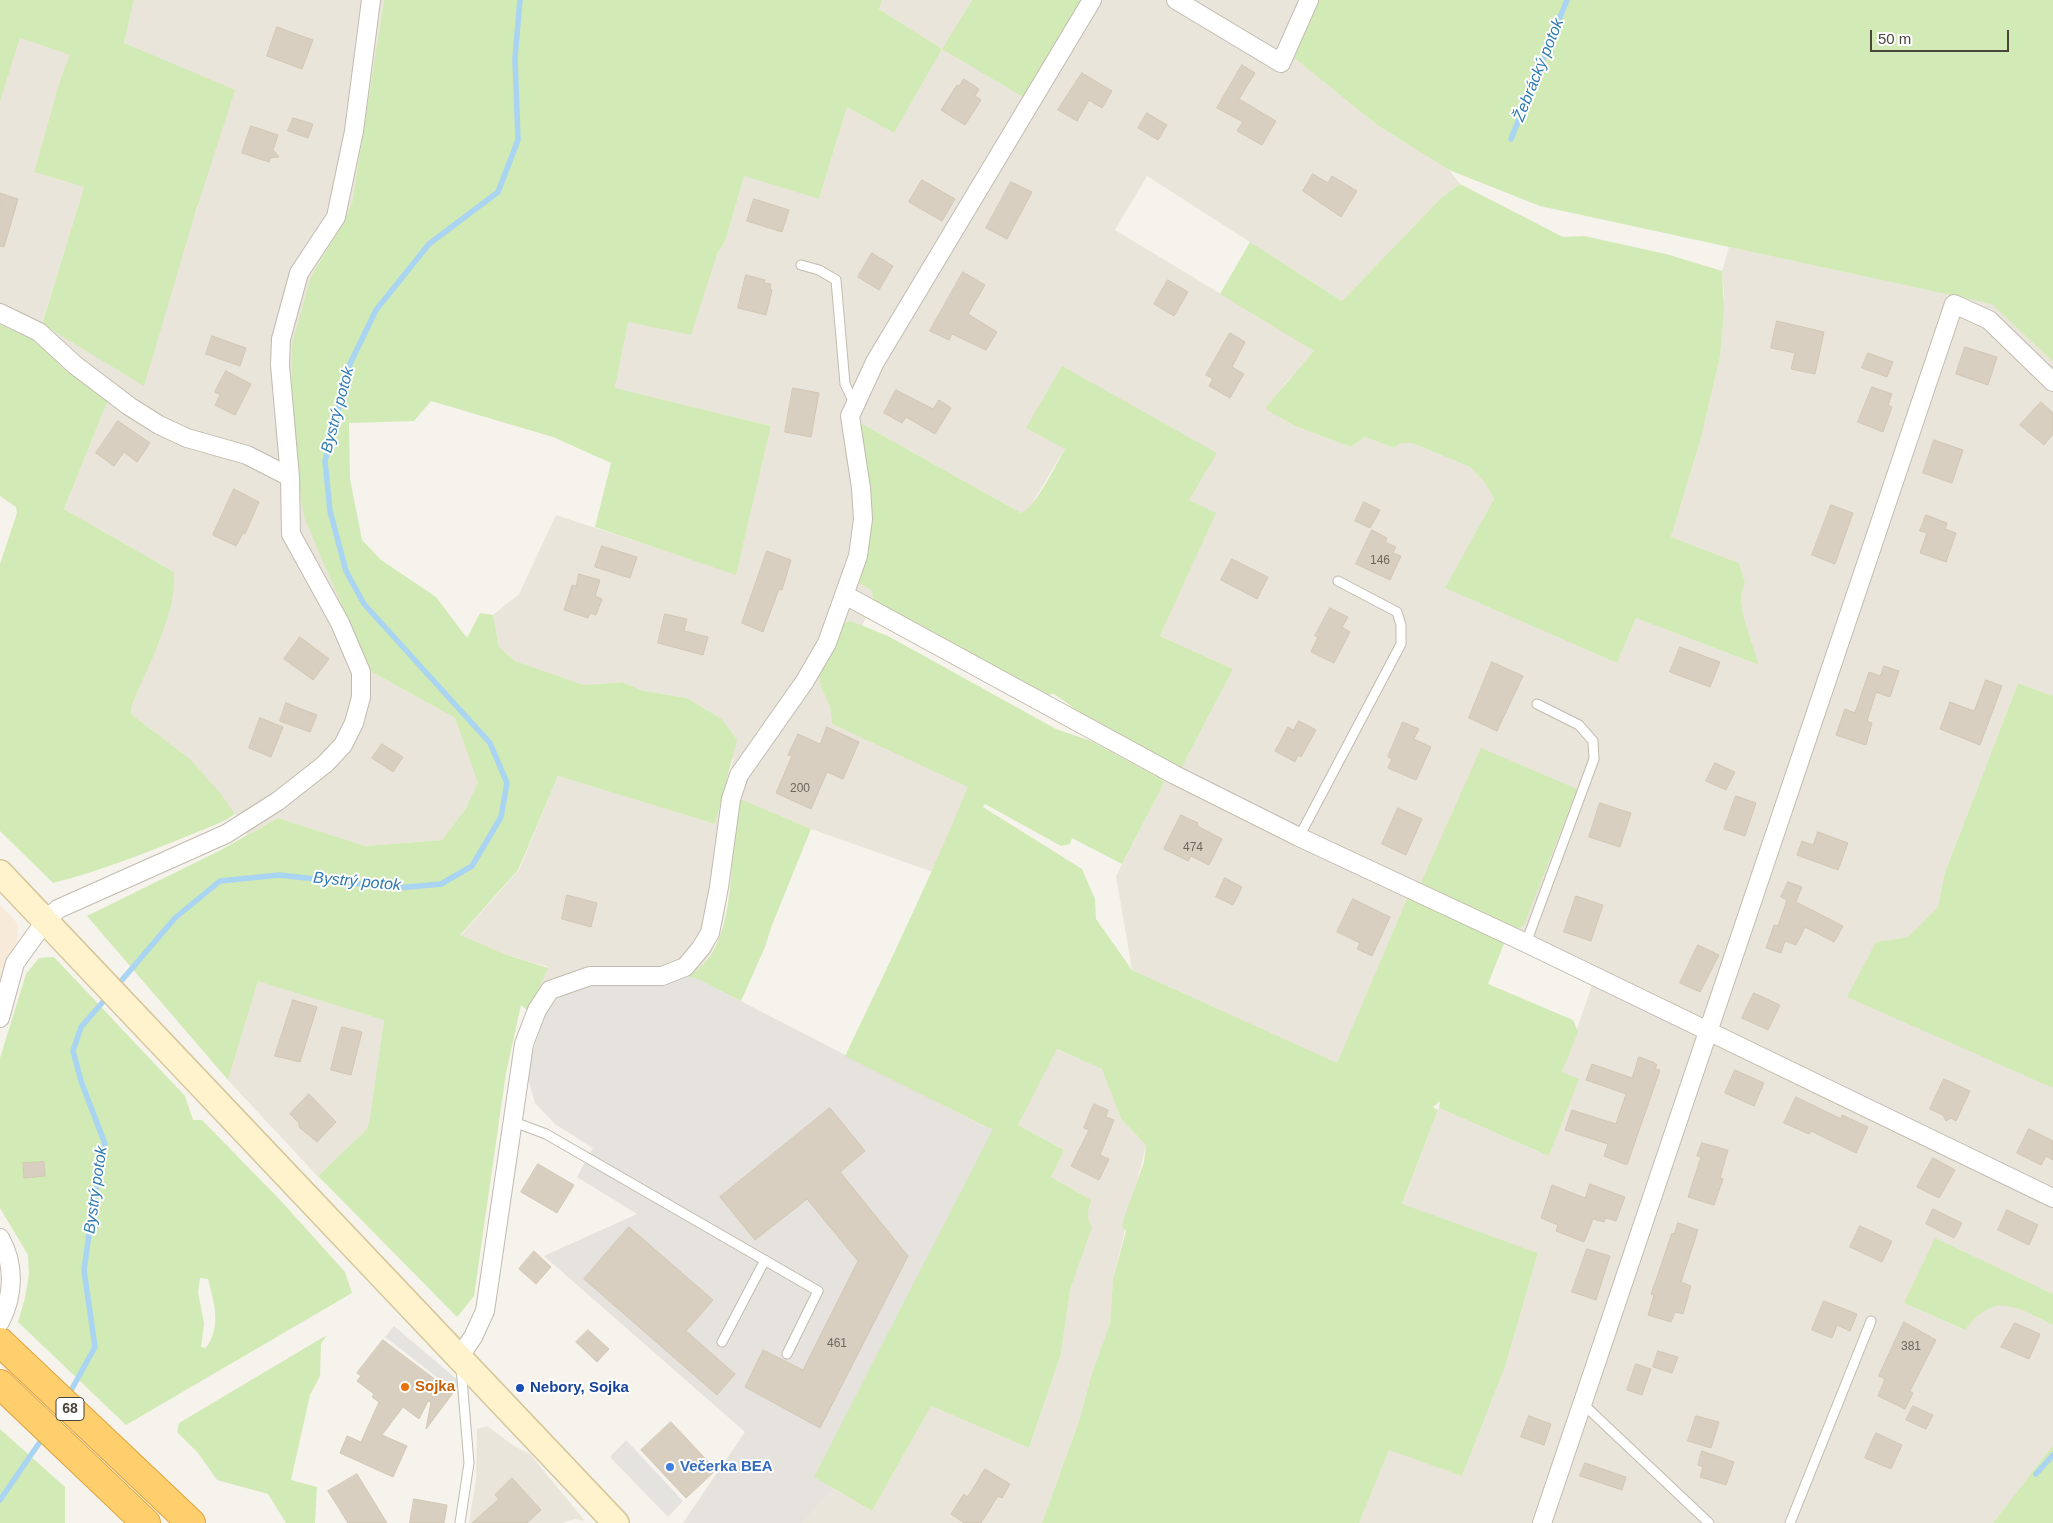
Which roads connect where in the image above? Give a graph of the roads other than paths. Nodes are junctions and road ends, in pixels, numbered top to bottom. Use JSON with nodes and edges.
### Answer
{"nodes":[{"id":1,"x":371,"y":0,"type":"edge"},
{"id":2,"x":1092,"y":0,"type":"edge"},
{"id":3,"x":1176,"y":0,"type":"edge"},
{"id":4,"x":1309,"y":0,"type":"edge"},
{"id":5,"x":801,"y":265,"type":"dead end"},
{"id":6,"x":0,"y":313,"type":"edge"},
{"id":7,"x":2053,"y":382,"type":"edge"},
{"id":8,"x":854,"y":403,"type":"junction"},
{"id":9,"x":290,"y":477,"type":"junction"},
{"id":10,"x":1338,"y":581,"type":"dead end"},
{"id":11,"x":845,"y":596,"type":"junction"},
{"id":12,"x":1537,"y":704,"type":"dead end"},
{"id":13,"x":1299,"y":837,"type":"junction"},
{"id":14,"x":0,"y":874,"type":"edge"},
{"id":15,"x":46,"y":920,"type":"junction"},
{"id":16,"x":1526,"y":943,"type":"junction"},
{"id":17,"x":0,"y":1018,"type":"edge"},
{"id":18,"x":1708,"y":1030,"type":"junction"},
{"id":19,"x":514,"y":1122,"type":"junction"},
{"id":20,"x":2053,"y":1198,"type":"edge"},
{"id":21,"x":0,"y":1238,"type":"edge"},
{"id":22,"x":765,"y":1260,"type":"junction"},
{"id":23,"x":1871,"y":1321,"type":"dead end"},
{"id":24,"x":0,"y":1322,"type":"edge"},
{"id":25,"x":0,"y":1342,"type":"edge"},
{"id":26,"x":722,"y":1342,"type":"dead end"},
{"id":27,"x":787,"y":1354,"type":"dead end"},
{"id":28,"x":460,"y":1356,"type":"junction"},
{"id":29,"x":0,"y":1384,"type":"edge"},
{"id":30,"x":1582,"y":1403,"type":"junction"},
{"id":31,"x":146,"y":1523,"type":"edge"},
{"id":32,"x":191,"y":1523,"type":"edge"},
{"id":33,"x":460,"y":1523,"type":"edge"},
{"id":34,"x":616,"y":1523,"type":"edge"},
{"id":35,"x":1542,"y":1523,"type":"edge"},
{"id":36,"x":1709,"y":1523,"type":"edge"},
{"id":37,"x":1790,"y":1523,"type":"edge"}],
"edges":[{"from":1,"to":9,"type":"street"},
{"from":2,"to":8,"type":"street"},
{"from":3,"to":4,"type":"street"},
{"from":5,"to":8,"type":"lane"},
{"from":6,"to":9,"type":"street"},
{"from":7,"to":18,"type":"street"},
{"from":8,"to":11,"type":"street"},
{"from":9,"to":15,"type":"street"},
{"from":10,"to":13,"type":"lane"},
{"from":11,"to":13,"type":"street"},
{"from":11,"to":19,"type":"street"},
{"from":12,"to":16,"type":"lane"},
{"from":13,"to":16,"type":"street"},
{"from":14,"to":15,"type":"main road"},
{"from":15,"to":17,"type":"street"},
{"from":15,"to":28,"type":"main road"},
{"from":16,"to":18,"type":"street"},
{"from":18,"to":20,"type":"street"},
{"from":18,"to":30,"type":"street"},
{"from":19,"to":22,"type":"lane"},
{"from":19,"to":28,"type":"street"},
{"from":21,"to":24,"type":"street"},
{"from":22,"to":26,"type":"lane"},
{"from":22,"to":27,"type":"lane"},
{"from":23,"to":37,"type":"lane"},
{"from":25,"to":32,"type":"highway","number":"68"},
{"from":28,"to":33,"type":"lane"},
{"from":28,"to":34,"type":"main road"},
{"from":29,"to":31,"type":"highway","number":"68"},
{"from":30,"to":35,"type":"street"},
{"from":30,"to":36,"type":"lane"}]}
